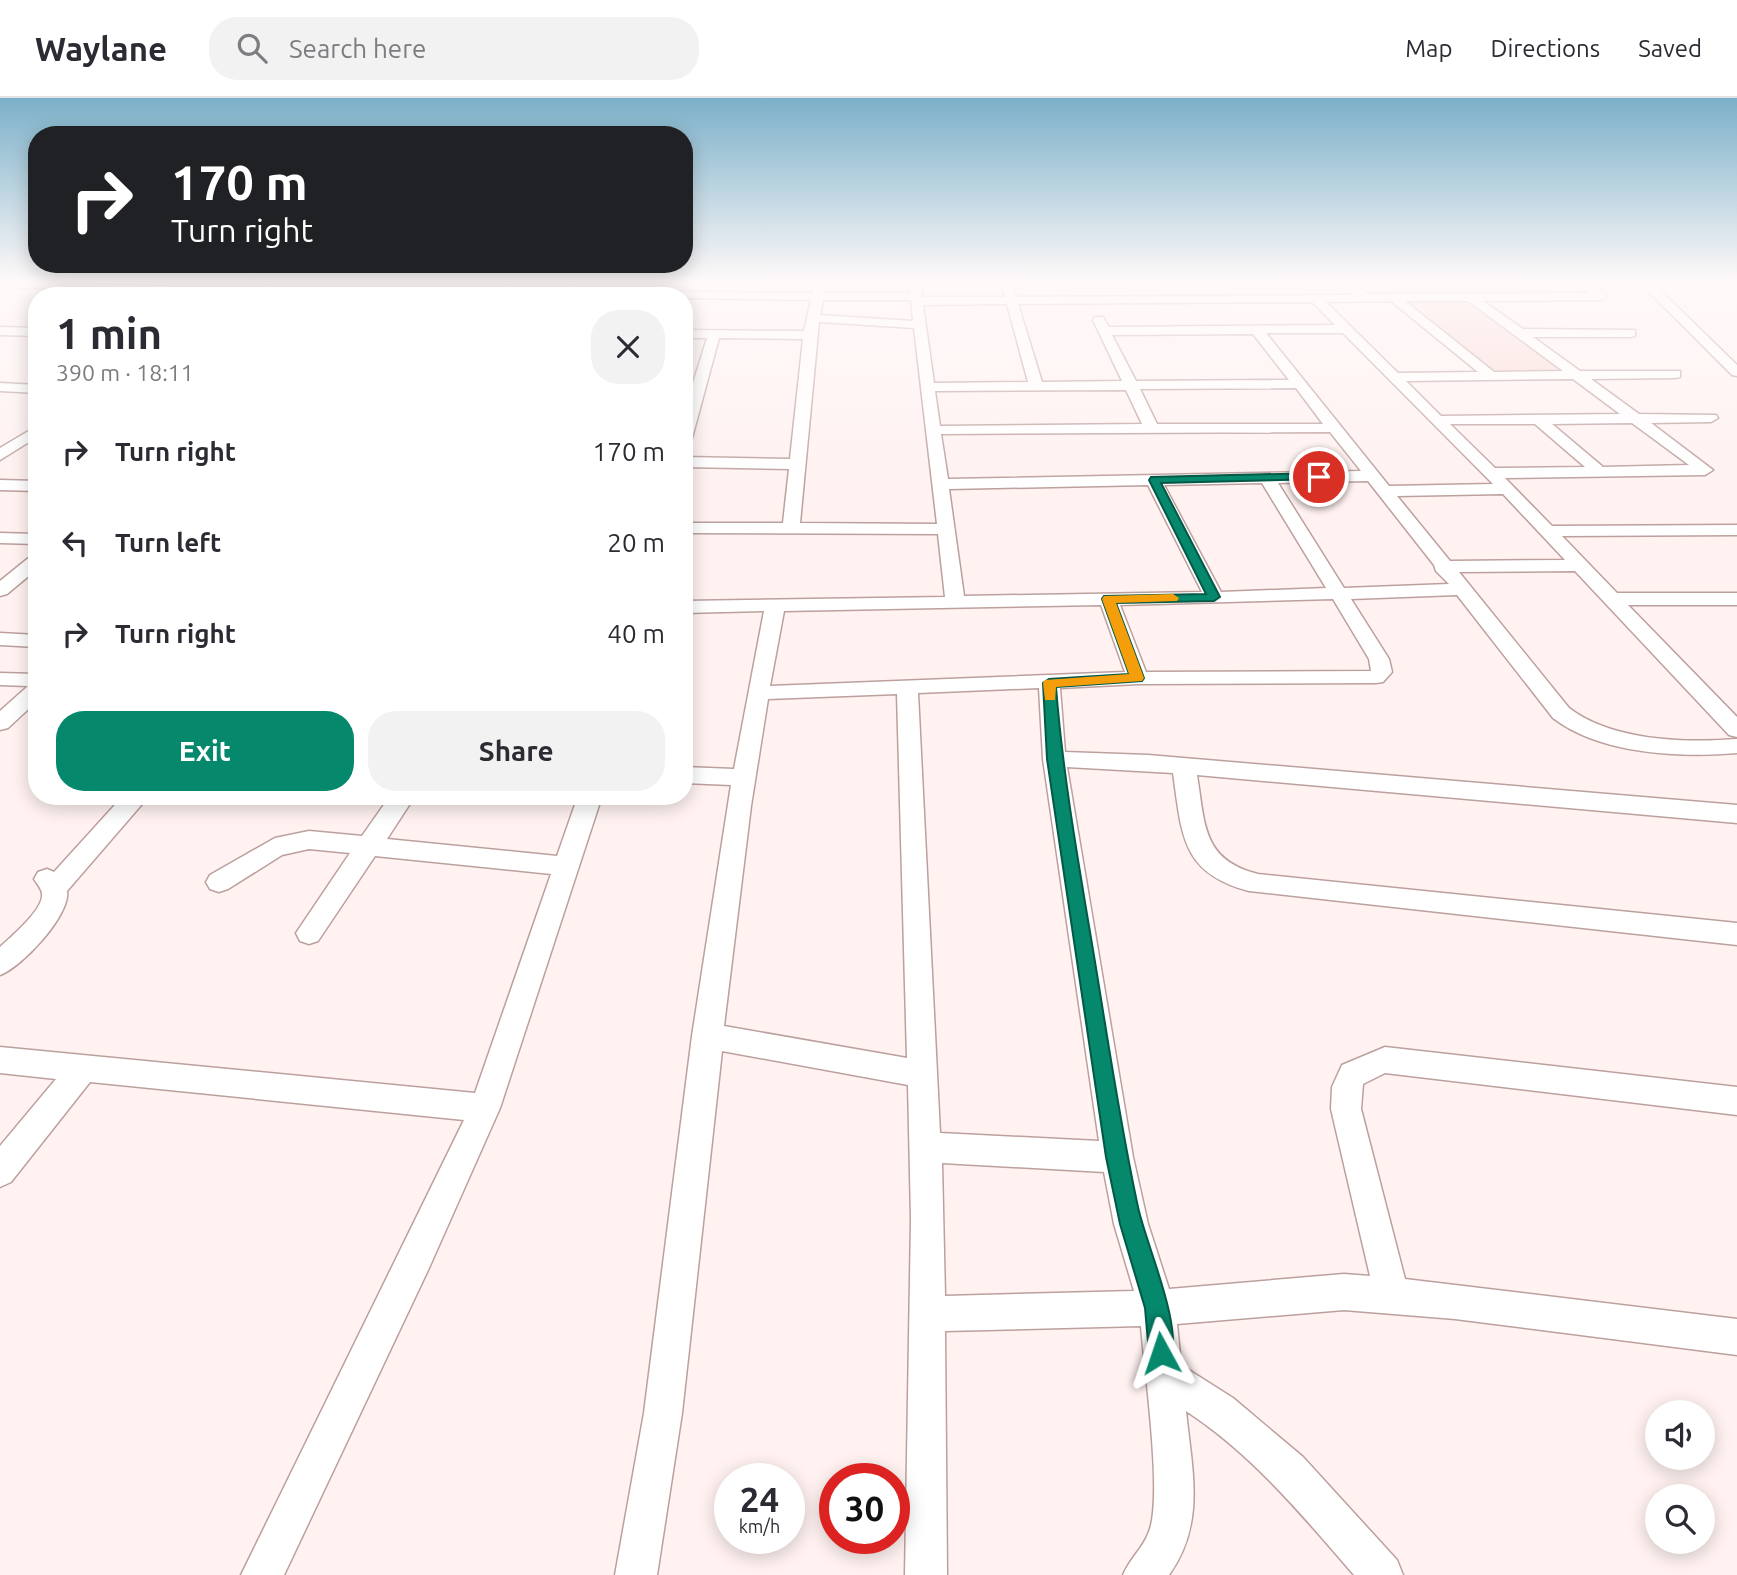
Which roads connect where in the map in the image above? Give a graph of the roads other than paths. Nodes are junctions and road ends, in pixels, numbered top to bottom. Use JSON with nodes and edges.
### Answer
{"nodes":[{"id":1,"x":709,"y":350,"type":"edge"},
{"id":2,"x":808,"y":350,"type":"edge"},
{"id":3,"x":923,"y":350,"type":"edge"},
{"id":4,"x":1026,"y":350,"type":"edge"},
{"id":5,"x":1113,"y":350,"type":"edge"},
{"id":6,"x":1272,"y":350,"type":"edge"},
{"id":7,"x":1368,"y":350,"type":"edge"},
{"id":8,"x":1459,"y":350,"type":"edge"},
{"id":9,"x":1541,"y":350,"type":"edge"},
{"id":10,"x":1714,"y":350,"type":"edge"},
{"id":11,"x":1737,"y":372,"type":"edge"},
{"id":12,"x":1675,"y":374,"type":"dead end"},
{"id":13,"x":1574,"y":375,"type":"junction"},
{"id":14,"x":1491,"y":376,"type":"junction"},
{"id":15,"x":1395,"y":377,"type":"junction"},
{"id":16,"x":1299,"y":384,"type":"junction"},
{"id":17,"x":1036,"y":386,"type":"junction"},
{"id":18,"x":1130,"y":386,"type":"junction"},
{"id":19,"x":0,"y":387,"type":"edge"},
{"id":20,"x":928,"y":387,"type":"junction"},
{"id":21,"x":28,"y":389,"type":"edge"},
{"id":22,"x":693,"y":397,"type":"edge"},
{"id":23,"x":1632,"y":418,"type":"junction"},
{"id":24,"x":1711,"y":418,"type":"dead end"},
{"id":25,"x":1538,"y":419,"type":"junction"},
{"id":26,"x":1439,"y":420,"type":"junction"},
{"id":27,"x":1333,"y":428,"type":"junction"},
{"id":28,"x":1152,"y":429,"type":"junction"},
{"id":29,"x":933,"y":430,"type":"junction"},
{"id":30,"x":28,"y":441,"type":"edge"},
{"id":31,"x":0,"y":455,"type":"edge"},
{"id":32,"x":693,"y":463,"type":"edge"},
{"id":33,"x":797,"y":464,"type":"junction"},
{"id":34,"x":1599,"y":471,"type":"junction"},
{"id":35,"x":1492,"y":473,"type":"junction"},
{"id":36,"x":1371,"y":476,"type":"junction"},
{"id":37,"x":1267,"y":478,"type":"junction"},
{"id":38,"x":1154,"y":480,"type":"junction"},
{"id":39,"x":940,"y":484,"type":"junction"},
{"id":40,"x":0,"y":485,"type":"edge"},
{"id":41,"x":28,"y":486,"type":"edge"},
{"id":42,"x":1507,"y":489,"type":"junction"},
{"id":43,"x":1383,"y":491,"type":"junction"},
{"id":44,"x":791,"y":527,"type":"junction"},
{"id":45,"x":693,"y":528,"type":"edge"},
{"id":46,"x":946,"y":529,"type":"junction"},
{"id":47,"x":1737,"y":530,"type":"edge"},
{"id":48,"x":1548,"y":531,"type":"junction"},
{"id":49,"x":0,"y":538,"type":"edge"},
{"id":50,"x":28,"y":539,"type":"edge"},
{"id":51,"x":1581,"y":565,"type":"junction"},
{"id":52,"x":28,"y":567,"type":"edge"},
{"id":53,"x":1442,"y":567,"type":"junction"},
{"id":54,"x":1460,"y":589,"type":"junction"},
{"id":55,"x":0,"y":590,"type":"edge"},
{"id":56,"x":1339,"y":593,"type":"junction"},
{"id":57,"x":1214,"y":597,"type":"junction"},
{"id":58,"x":1108,"y":599,"type":"junction"},
{"id":59,"x":1613,"y":599,"type":"junction"},
{"id":60,"x":1737,"y":599,"type":"edge"},
{"id":61,"x":956,"y":602,"type":"junction"},
{"id":62,"x":775,"y":606,"type":"junction"},
{"id":63,"x":693,"y":607,"type":"edge"},
{"id":64,"x":0,"y":639,"type":"edge"},
{"id":65,"x":28,"y":640,"type":"edge"},
{"id":66,"x":1138,"y":678,"type":"junction"},
{"id":67,"x":0,"y":679,"type":"edge"},
{"id":68,"x":28,"y":680,"type":"edge"},
{"id":69,"x":1049,"y":683,"type":"junction"},
{"id":70,"x":907,"y":688,"type":"junction"},
{"id":71,"x":758,"y":693,"type":"junction"},
{"id":72,"x":28,"y":697,"type":"edge"},
{"id":73,"x":0,"y":723,"type":"edge"},
{"id":74,"x":1737,"y":730,"type":"edge"},
{"id":75,"x":1737,"y":746,"type":"edge"},
{"id":76,"x":1054,"y":759,"type":"junction"},
{"id":77,"x":1184,"y":766,"type":"junction"},
{"id":78,"x":693,"y":775,"type":"edge"},
{"id":79,"x":745,"y":777,"type":"junction"},
{"id":80,"x":128,"y":805,"type":"edge"},
{"id":81,"x":397,"y":805,"type":"edge"},
{"id":82,"x":587,"y":805,"type":"edge"},
{"id":83,"x":1737,"y":814,"type":"edge"},
{"id":84,"x":370,"y":846,"type":"junction"},
{"id":85,"x":566,"y":866,"type":"junction"},
{"id":86,"x":219,"y":882,"type":"dead end"},
{"id":87,"x":309,"y":933,"type":"dead end"},
{"id":88,"x":1736,"y":935,"type":"edge"},
{"id":89,"x":0,"y":964,"type":"edge"},
{"id":90,"x":707,"y":1037,"type":"junction"},
{"id":91,"x":0,"y":1060,"type":"edge"},
{"id":92,"x":83,"y":1068,"type":"junction"},
{"id":93,"x":922,"y":1074,"type":"junction"},
{"id":94,"x":1737,"y":1101,"type":"edge"},
{"id":95,"x":485,"y":1108,"type":"junction"},
{"id":96,"x":925,"y":1147,"type":"junction"},
{"id":97,"x":1117,"y":1157,"type":"junction"},
{"id":98,"x":0,"y":1171,"type":"edge"},
{"id":99,"x":1392,"y":1296,"type":"junction"},
{"id":100,"x":1157,"y":1308,"type":"junction"},
{"id":101,"x":928,"y":1314,"type":"junction"},
{"id":102,"x":1737,"y":1337,"type":"edge"},
{"id":103,"x":1164,"y":1376,"type":"junction"},
{"id":104,"x":261,"y":1575,"type":"edge"},
{"id":105,"x":636,"y":1575,"type":"edge"},
{"id":106,"x":926,"y":1575,"type":"edge"},
{"id":107,"x":1144,"y":1575,"type":"edge"},
{"id":108,"x":1382,"y":1575,"type":"edge"}],
"edges":[{"from":1,"to":22,"type":"street"},
{"from":2,"to":33,"type":"street"},
{"from":3,"to":20,"type":"street"},
{"from":4,"to":17,"type":"street"},
{"from":5,"to":18,"type":"street"},
{"from":6,"to":16,"type":"street"},
{"from":7,"to":15,"type":"street"},
{"from":8,"to":14,"type":"street"},
{"from":9,"to":13,"type":"street"},
{"from":10,"to":11,"type":"street"},
{"from":12,"to":13,"type":"street"},
{"from":13,"to":14,"type":"street"},
{"from":13,"to":23,"type":"street"},
{"from":14,"to":15,"type":"street"},
{"from":15,"to":26,"type":"street"},
{"from":16,"to":18,"type":"street"},
{"from":16,"to":27,"type":"street"},
{"from":17,"to":18,"type":"street"},
{"from":17,"to":20,"type":"street"},
{"from":18,"to":28,"type":"street"},
{"from":19,"to":21,"type":"street"},
{"from":20,"to":29,"type":"street"},
{"from":23,"to":24,"type":"street"},
{"from":23,"to":25,"type":"street"},
{"from":23,"to":34,"type":"street"},
{"from":25,"to":26,"type":"street"},
{"from":25,"to":34,"type":"street"},
{"from":26,"to":35,"type":"street"},
{"from":27,"to":28,"type":"street"},
{"from":27,"to":36,"type":"street"},
{"from":28,"to":29,"type":"street"},
{"from":29,"to":39,"type":"street"},
{"from":30,"to":31,"type":"street"},
{"from":32,"to":33,"type":"street"},
{"from":33,"to":44,"type":"street"},
{"from":34,"to":35,"type":"street"},
{"from":35,"to":42,"type":"street"},
{"from":36,"to":37,"type":"street"},
{"from":36,"to":43,"type":"street"},
{"from":37,"to":38,"type":"street"},
{"from":37,"to":56,"type":"street"},
{"from":38,"to":39,"type":"street"},
{"from":38,"to":57,"type":"street"},
{"from":39,"to":46,"type":"street"},
{"from":40,"to":41,"type":"street"},
{"from":42,"to":43,"type":"street"},
{"from":42,"to":48,"type":"street"},
{"from":43,"to":53,"type":"street"},
{"from":44,"to":45,"type":"street"},
{"from":44,"to":46,"type":"street"},
{"from":46,"to":61,"type":"street"},
{"from":47,"to":48,"type":"street"},
{"from":48,"to":51,"type":"street"},
{"from":49,"to":50,"type":"street"},
{"from":51,"to":53,"type":"street"},
{"from":51,"to":59,"type":"street"},
{"from":52,"to":55,"type":"street"},
{"from":53,"to":54,"type":"street"},
{"from":54,"to":56,"type":"street"},
{"from":54,"to":75,"type":"street"},
{"from":56,"to":57,"type":"street"},
{"from":56,"to":66,"type":"street"},
{"from":57,"to":58,"type":"street"},
{"from":58,"to":61,"type":"street"},
{"from":58,"to":66,"type":"street"},
{"from":59,"to":60,"type":"street"},
{"from":59,"to":74,"type":"street"},
{"from":61,"to":62,"type":"street"},
{"from":62,"to":63,"type":"street"},
{"from":62,"to":71,"type":"street"},
{"from":64,"to":65,"type":"street"},
{"from":66,"to":69,"type":"street"},
{"from":67,"to":68,"type":"street"},
{"from":69,"to":70,"type":"street"},
{"from":69,"to":76,"type":"street"},
{"from":70,"to":71,"type":"street"},
{"from":70,"to":93,"type":"street"},
{"from":71,"to":79,"type":"street"},
{"from":72,"to":73,"type":"street"},
{"from":76,"to":77,"type":"street"},
{"from":76,"to":97,"type":"street"},
{"from":77,"to":83,"type":"street"},
{"from":77,"to":88,"type":"street"},
{"from":78,"to":79,"type":"street"},
{"from":79,"to":90,"type":"street"},
{"from":80,"to":89,"type":"street"},
{"from":81,"to":84,"type":"street"},
{"from":82,"to":85,"type":"street"},
{"from":84,"to":85,"type":"street"},
{"from":84,"to":86,"type":"street"},
{"from":84,"to":87,"type":"street"},
{"from":85,"to":95,"type":"street"},
{"from":90,"to":93,"type":"street"},
{"from":90,"to":105,"type":"street"},
{"from":91,"to":92,"type":"street"},
{"from":92,"to":95,"type":"street"},
{"from":92,"to":98,"type":"street"},
{"from":93,"to":96,"type":"street"},
{"from":94,"to":99,"type":"street"},
{"from":95,"to":104,"type":"street"},
{"from":96,"to":97,"type":"street"},
{"from":96,"to":101,"type":"street"},
{"from":97,"to":100,"type":"street"},
{"from":99,"to":100,"type":"street"},
{"from":99,"to":102,"type":"street"},
{"from":100,"to":101,"type":"street"},
{"from":100,"to":103,"type":"street"},
{"from":101,"to":106,"type":"street"},
{"from":103,"to":107,"type":"street"},
{"from":103,"to":108,"type":"street"}]}
